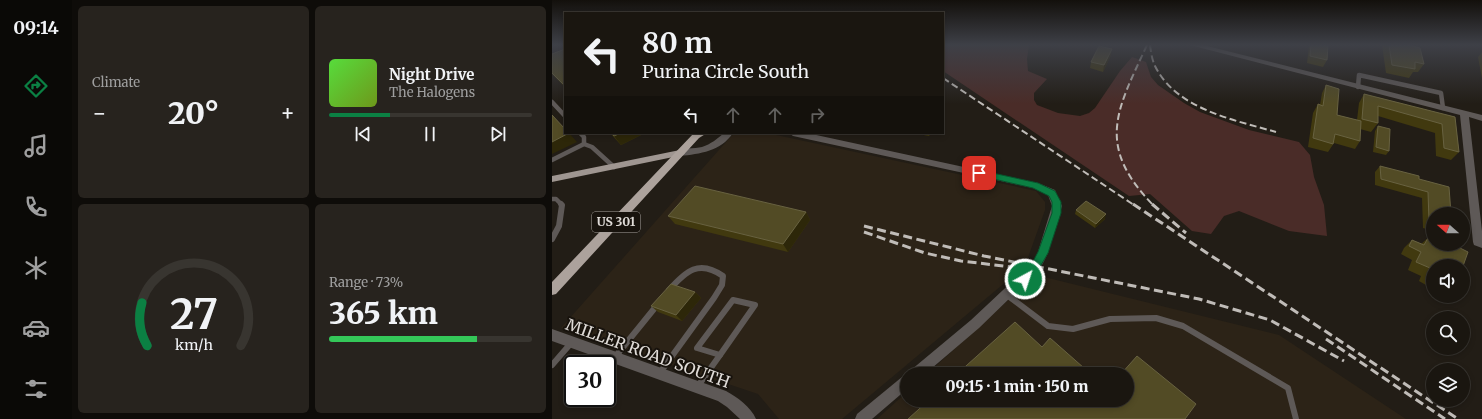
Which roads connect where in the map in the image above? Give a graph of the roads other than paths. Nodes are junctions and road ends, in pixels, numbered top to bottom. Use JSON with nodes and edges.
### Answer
{"nodes":[{"id":1,"x":1270,"y":65,"type":"edge"},
{"id":2,"x":1358,"y":87,"type":"junction"},
{"id":3,"x":552,"y":102,"type":"edge"},
{"id":4,"x":1443,"y":108,"type":"junction"},
{"id":5,"x":1464,"y":114,"type":"junction"},
{"id":6,"x":564,"y":115,"type":"edge"},
{"id":7,"x":1482,"y":118,"type":"edge"},
{"id":8,"x":581,"y":134,"type":"edge"},
{"id":9,"x":698,"y":134,"type":"edge"},
{"id":10,"x":727,"y":134,"type":"edge"},
{"id":11,"x":798,"y":134,"type":"edge"},
{"id":12,"x":584,"y":144,"type":"junction"},
{"id":13,"x":680,"y":154,"type":"junction"},
{"id":14,"x":552,"y":160,"type":"edge"},
{"id":15,"x":614,"y":166,"type":"junction"},
{"id":16,"x":552,"y":179,"type":"edge"},
{"id":17,"x":552,"y":199,"type":"edge"},
{"id":18,"x":552,"y":239,"type":"edge"},
{"id":19,"x":1482,"y":244,"type":"edge"},
{"id":20,"x":552,"y":290,"type":"edge"},
{"id":21,"x":1007,"y":295,"type":"junction"},
{"id":22,"x":552,"y":335,"type":"edge"},
{"id":23,"x":572,"y":342,"type":"junction"},
{"id":24,"x":606,"y":355,"type":"edge"},
{"id":25,"x":720,"y":355,"type":"junction"},
{"id":26,"x":616,"y":356,"type":"edge"},
{"id":27,"x":616,"y":359,"type":"edge"},
{"id":28,"x":552,"y":365,"type":"edge"},
{"id":29,"x":924,"y":367,"type":"edge"},
{"id":30,"x":658,"y":374,"type":"junction"},
{"id":31,"x":900,"y":387,"type":"edge"},
{"id":32,"x":696,"y":389,"type":"junction"},
{"id":33,"x":749,"y":419,"type":"edge"},
{"id":34,"x":862,"y":419,"type":"edge"},
{"id":35,"x":1296,"y":419,"type":"edge"}],
"edges":[{"from":1,"to":2,"type":"street"},
{"from":2,"to":4,"type":"street"},
{"from":2,"to":4,"type":"lane"},
{"from":3,"to":6,"type":"lane"},
{"from":4,"to":5,"type":"street"},
{"from":5,"to":7,"type":"street"},
{"from":5,"to":19,"type":"street"},
{"from":8,"to":12,"type":"lane"},
{"from":9,"to":13,"type":"highway"},
{"from":10,"to":13,"type":"street"},
{"from":11,"to":21,"type":"street"},
{"from":12,"to":14,"type":"lane"},
{"from":12,"to":15,"type":"lane"},
{"from":13,"to":15,"type":"main road"},
{"from":13,"to":20,"type":"highway","number":"US 301"},
{"from":15,"to":16,"type":"main road"},
{"from":17,"to":18,"type":"lane"},
{"from":21,"to":29,"type":"street"},
{"from":21,"to":35,"type":"lane"},
{"from":22,"to":23,"type":"street","name":"MILLER ROAD SOUTH"},
{"from":23,"to":24,"type":"street","name":"MILLER ROAD SOUTH"},
{"from":23,"to":28,"type":"lane"},
{"from":25,"to":25,"type":"lane"},
{"from":25,"to":32,"type":"lane"},
{"from":26,"to":30,"type":"lane"},
{"from":27,"to":30,"type":"street","name":"MILLER ROAD SOUTH"},
{"from":30,"to":32,"type":"street","name":"MILLER ROAD SOUTH"},
{"from":31,"to":34,"type":"street"},
{"from":32,"to":33,"type":"street","name":"MILLER ROAD SOUTH"}]}
